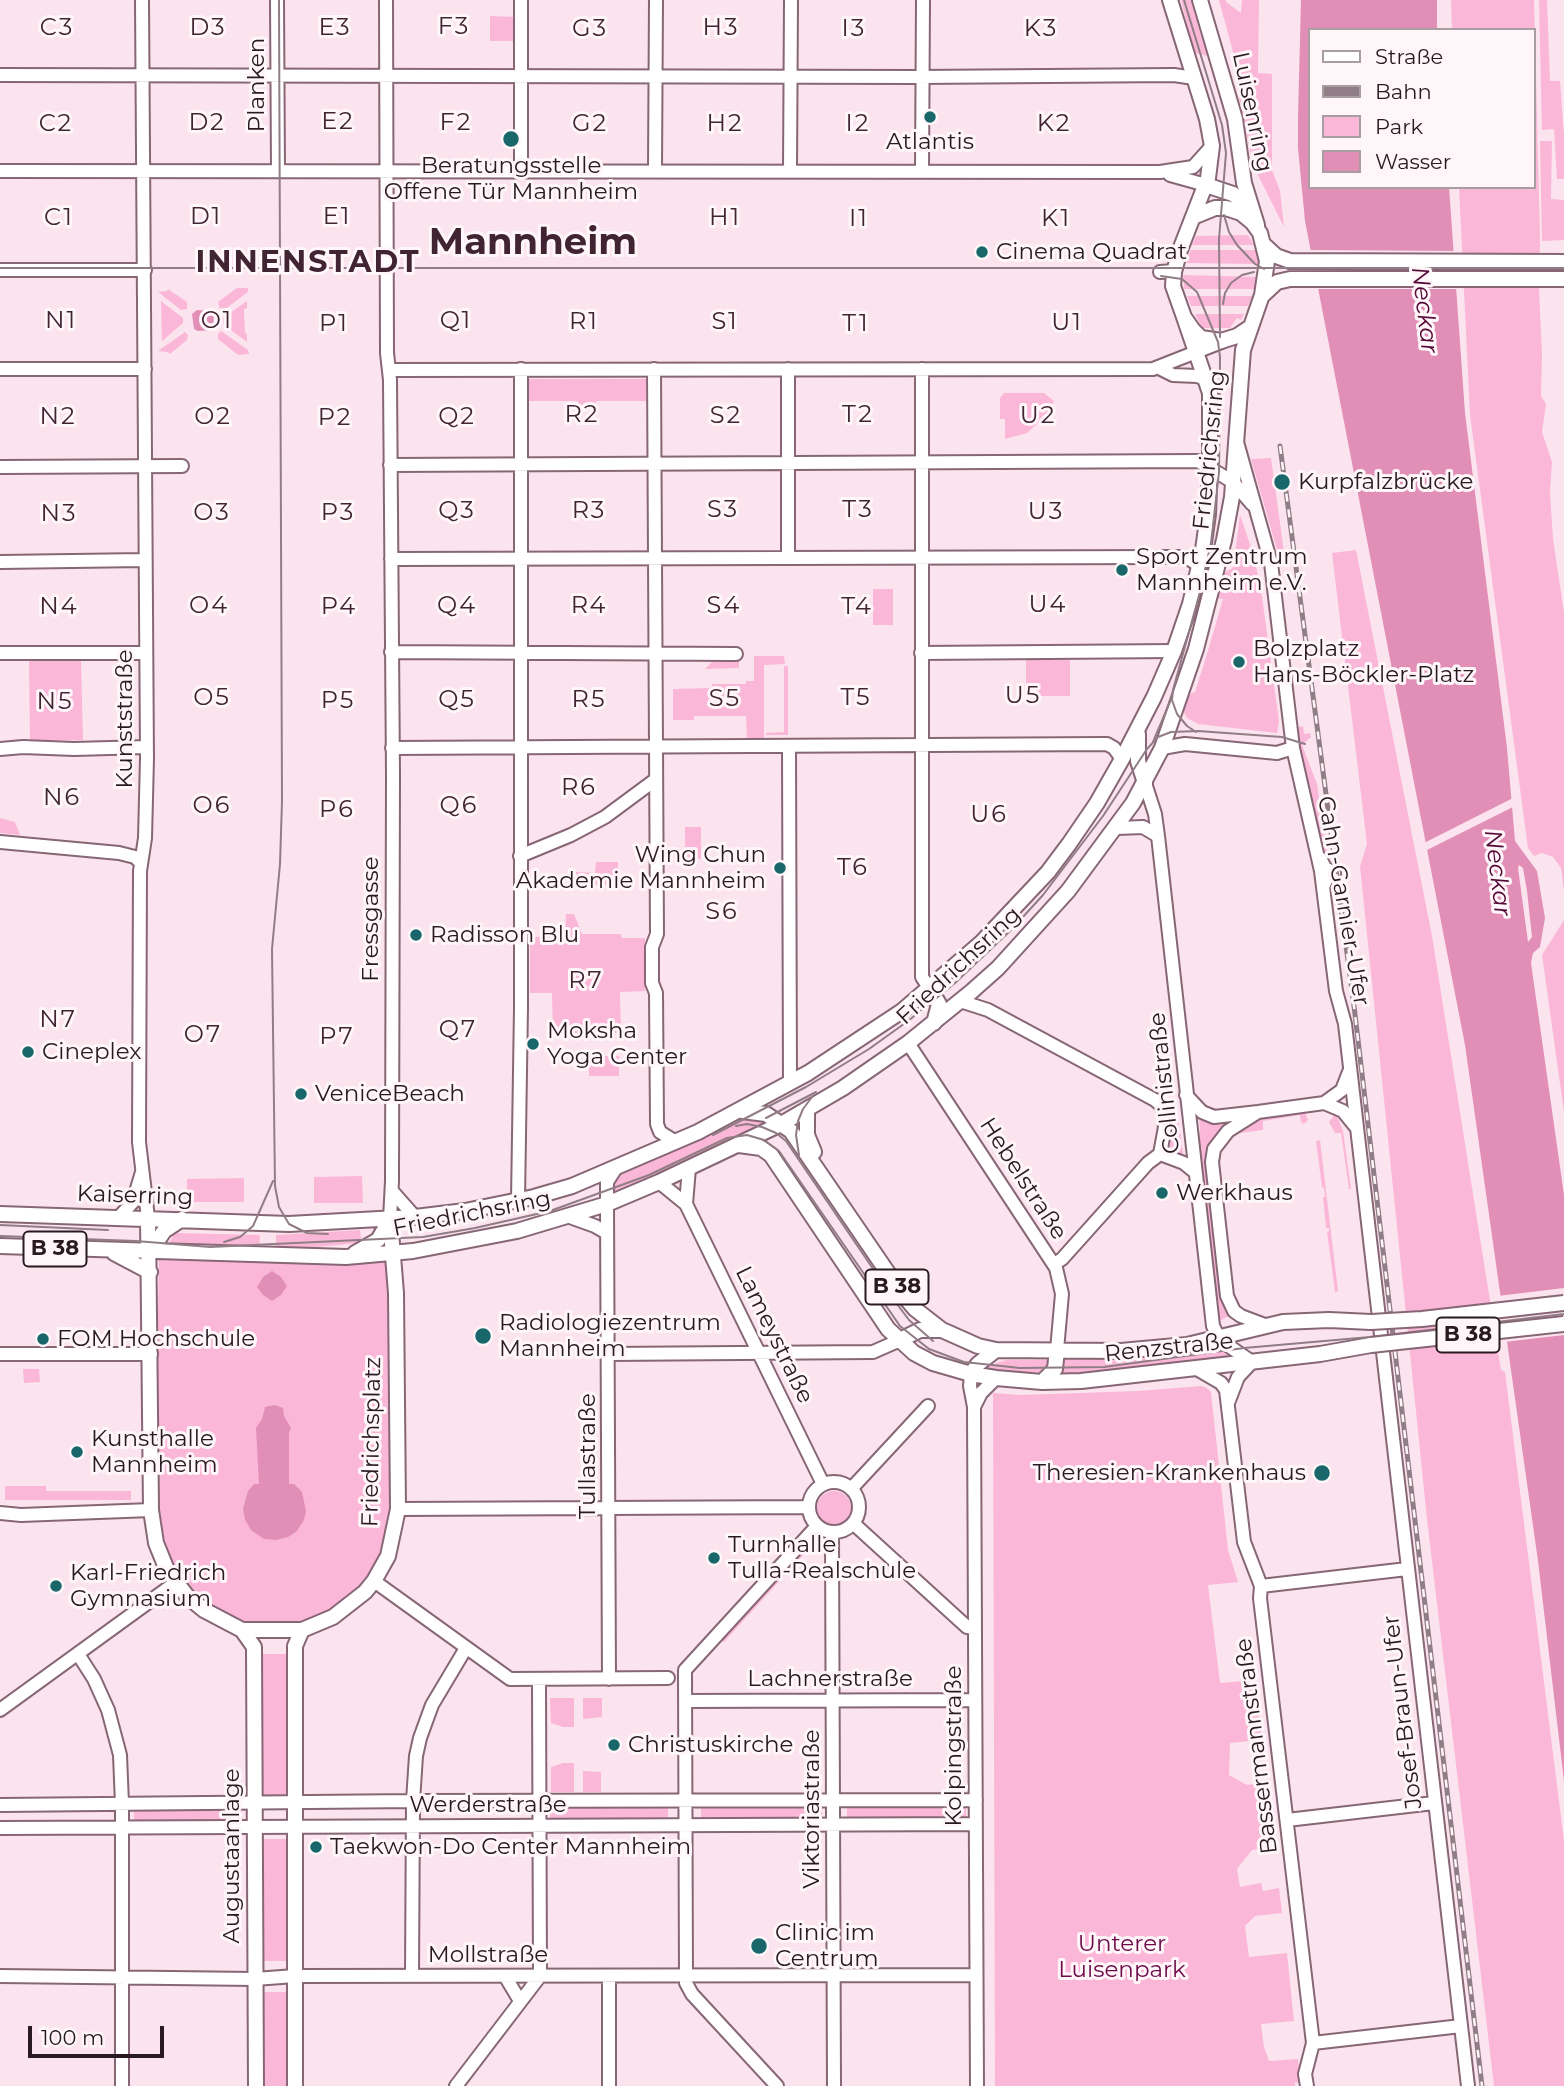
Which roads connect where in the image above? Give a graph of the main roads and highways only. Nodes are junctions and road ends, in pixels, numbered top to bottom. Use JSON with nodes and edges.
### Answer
{"nodes":[{"id":1,"x":1170,"y":0,"type":"edge"},
{"id":2,"x":1201,"y":2,"type":"edge"},
{"id":3,"x":1206,"y":185,"type":"junction"},
{"id":4,"x":1253,"y":214,"type":"junction"},
{"id":5,"x":1193,"y":218,"type":"junction"},
{"id":6,"x":1262,"y":239,"type":"junction"},
{"id":7,"x":1564,"y":262,"type":"edge"},
{"id":8,"x":1564,"y":279,"type":"edge"},
{"id":9,"x":1262,"y":296,"type":"junction"},
{"id":10,"x":1184,"y":317,"type":"junction"},
{"id":11,"x":1249,"y":328,"type":"junction"},
{"id":12,"x":1138,"y":729,"type":"junction"},
{"id":13,"x":1145,"y":783,"type":"junction"},
{"id":14,"x":930,"y":989,"type":"junction"},
{"id":15,"x":934,"y":1024,"type":"junction"},
{"id":16,"x":807,"y":1110,"type":"junction"},
{"id":17,"x":737,"y":1112,"type":"junction"},
{"id":18,"x":783,"y":1124,"type":"junction"},
{"id":19,"x":737,"y":1145,"type":"junction"},
{"id":20,"x":814,"y":1163,"type":"junction"},
{"id":21,"x":3,"y":1213,"type":"edge"},
{"id":22,"x":148,"y":1218,"type":"junction"},
{"id":23,"x":182,"y":1219,"type":"junction"},
{"id":24,"x":390,"y":1219,"type":"junction"},
{"id":25,"x":369,"y":1220,"type":"junction"},
{"id":26,"x":269,"y":1224,"type":"joint"},
{"id":27,"x":382,"y":1236,"type":"junction"},
{"id":28,"x":0,"y":1246,"type":"edge"},
{"id":29,"x":110,"y":1251,"type":"junction"},
{"id":30,"x":413,"y":1251,"type":"junction"},
{"id":31,"x":150,"y":1252,"type":"junction"},
{"id":32,"x":393,"y":1253,"type":"junction"},
{"id":33,"x":352,"y":1254,"type":"junction"},
{"id":34,"x":150,"y":1272,"type":"junction"},
{"id":35,"x":395,"y":1278,"type":"junction"},
{"id":36,"x":1564,"y":1303,"type":"edge"},
{"id":37,"x":1564,"y":1324,"type":"edge"},
{"id":38,"x":942,"y":1330,"type":"junction"},
{"id":39,"x":1374,"y":1333,"type":"junction"},
{"id":40,"x":898,"y":1341,"type":"junction"},
{"id":41,"x":996,"y":1350,"type":"junction"},
{"id":42,"x":1057,"y":1350,"type":"junction"},
{"id":43,"x":971,"y":1374,"type":"junction"},
{"id":44,"x":1042,"y":1382,"type":"junction"},
{"id":45,"x":242,"y":1630,"type":"junction"},
{"id":46,"x":302,"y":1630,"type":"junction"},
{"id":47,"x":256,"y":2086,"type":"edge"},
{"id":48,"x":295,"y":2086,"type":"edge"}],
"edges":[{"from":1,"to":3,"type":"main road","name":"Luisenring"},
{"from":2,"to":4,"type":"main road","name":"Luisenring"},
{"from":3,"to":4,"type":"main road"},
{"from":3,"to":5,"type":"main road","name":"Luisenring"},
{"from":4,"to":6,"type":"main road","name":"Luisenring"},
{"from":5,"to":6,"type":"main road"},
{"from":5,"to":10,"type":"main road"},
{"from":6,"to":7,"type":"main road"},
{"from":6,"to":9,"type":"main road"},
{"from":8,"to":9,"type":"main road"},
{"from":9,"to":11,"type":"main road"},
{"from":10,"to":11,"type":"main road"},
{"from":10,"to":12,"type":"main road","name":"Friedrichsring"},
{"from":11,"to":13,"type":"main road","name":"Friedrichsring"},
{"from":12,"to":13,"type":"main road"},
{"from":12,"to":14,"type":"main road","name":"Friedrichsring"},
{"from":13,"to":15,"type":"main road","name":"Friedrichsring"},
{"from":14,"to":15,"type":"main road"},
{"from":14,"to":17,"type":"main road","name":"Friedrichsring"},
{"from":15,"to":16,"type":"main road","name":"Friedrichsring"},
{"from":16,"to":18,"type":"main road","name":"Friedrichsring"},
{"from":16,"to":20,"type":"main road"},
{"from":17,"to":18,"type":"main road","number":"B 38"},
{"from":17,"to":24,"type":"main road","name":"Friedrichsring","number":"B 38"},
{"from":18,"to":19,"type":"main road","name":"Friedrichsring","number":"B 38"},
{"from":18,"to":20,"type":"main road","number":"B 38"},
{"from":19,"to":30,"type":"main road","name":"Friedrichsring","number":"B 38"},
{"from":19,"to":40,"type":"main road","number":"B 38"},
{"from":20,"to":38,"type":"main road","number":"B 38"},
{"from":21,"to":22,"type":"main road","name":"Kaiserring","number":"B 38"},
{"from":22,"to":23,"type":"main road","name":"Kaiserring","number":"B 38"},
{"from":22,"to":31,"type":"main road"},
{"from":23,"to":26,"type":"main road","name":"Kaiserring","number":"B 38"},
{"from":23,"to":31,"type":"main road"},
{"from":24,"to":25,"type":"main road","name":"Friedrichsring","number":"B 38"},
{"from":24,"to":27,"type":"main road"},
{"from":24,"to":32,"type":"main road","name":"Friedrichsplatz"},
{"from":25,"to":26,"type":"main road","name":"Friedrichsring","number":"B 38"},
{"from":25,"to":27,"type":"main road"},
{"from":25,"to":33,"type":"main road"},
{"from":27,"to":32,"type":"main road"},
{"from":27,"to":33,"type":"main road"},
{"from":28,"to":29,"type":"main road","number":"B 38"},
{"from":29,"to":31,"type":"main road","number":"B 38"},
{"from":29,"to":34,"type":"main road"},
{"from":30,"to":32,"type":"main road","name":"Friedrichsring","number":"B 38"},
{"from":30,"to":35,"type":"main road"},
{"from":31,"to":33,"type":"main road","name":"Friedrichsring","number":"B 38"},
{"from":31,"to":34,"type":"main road"},
{"from":32,"to":33,"type":"main road","name":"Friedrichsring","number":"B 38"},
{"from":32,"to":35,"type":"main road","name":"Friedrichsplatz"},
{"from":34,"to":45,"type":"main road"},
{"from":35,"to":46,"type":"main road","name":"Friedrichsplatz"},
{"from":36,"to":39,"type":"main road","number":"B 38","bridge":true},
{"from":37,"to":39,"type":"main road","number":"B 38","bridge":true},
{"from":38,"to":40,"type":"main road"},
{"from":38,"to":41,"type":"main road","number":"B 38"},
{"from":39,"to":42,"type":"main road","name":"Renzstraße","number":"B 38"},
{"from":39,"to":44,"type":"main road","name":"Renzstraße","number":"B 38"},
{"from":40,"to":43,"type":"main road","number":"B 38"},
{"from":41,"to":42,"type":"main road","number":"B 38"},
{"from":41,"to":43,"type":"main road"},
{"from":42,"to":44,"type":"main road"},
{"from":43,"to":44,"type":"main road","name":"Renzstraße","number":"B 38"},
{"from":45,"to":46,"type":"main road"},
{"from":45,"to":47,"type":"main road","name":"Augustaanlage"},
{"from":46,"to":48,"type":"main road"}]}
